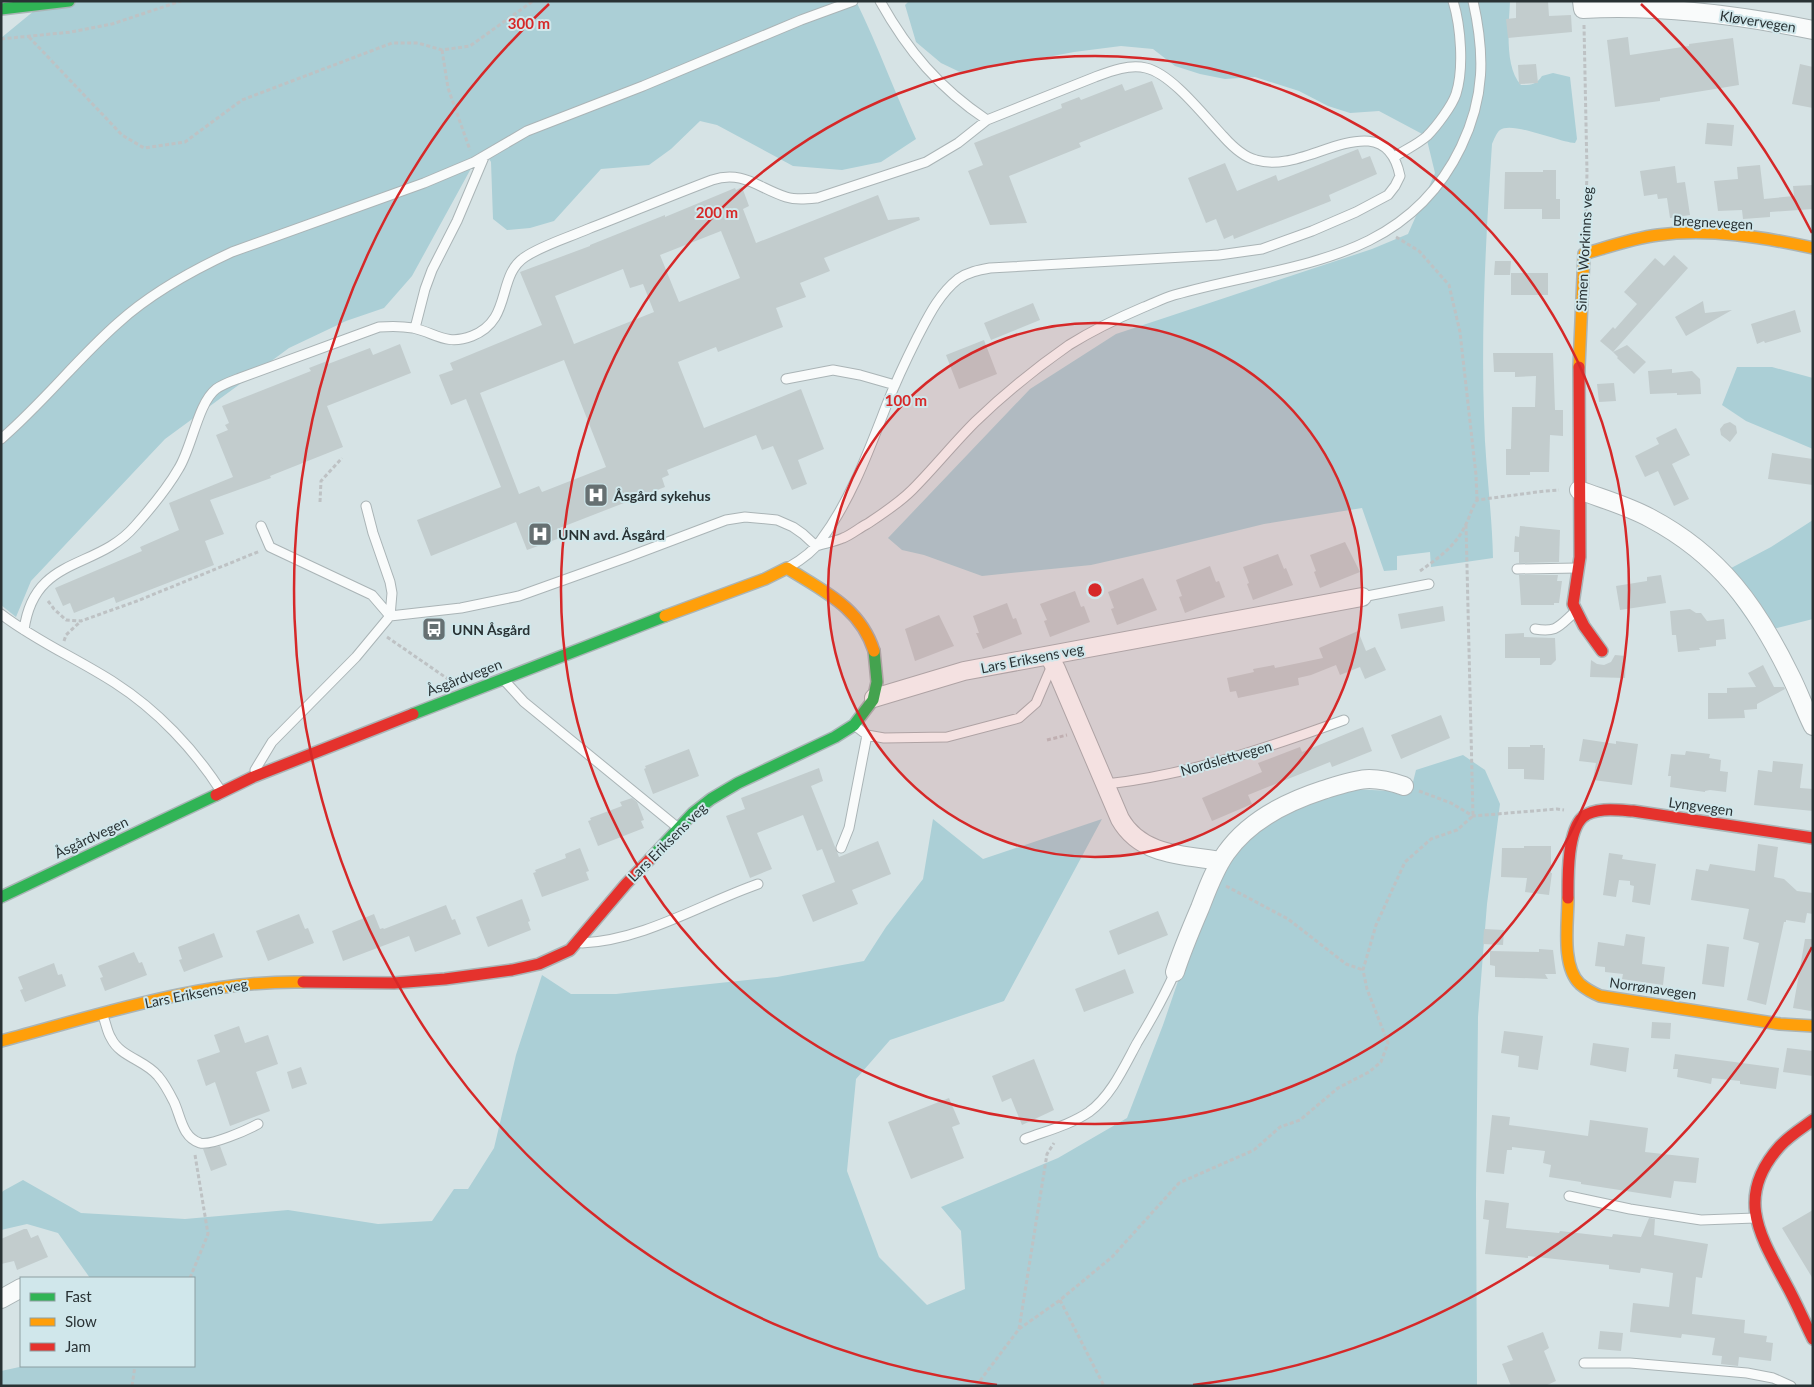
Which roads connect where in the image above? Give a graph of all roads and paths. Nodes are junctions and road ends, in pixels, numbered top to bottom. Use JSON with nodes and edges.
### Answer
{"nodes":[{"id":1,"x":70,"y":1,"type":"edge"},
{"id":2,"x":181,"y":1,"type":"edge"},
{"id":3,"x":532,"y":1,"type":"edge"},
{"id":4,"x":853,"y":1,"type":"edge"},
{"id":5,"x":880,"y":1,"type":"edge"},
{"id":6,"x":1453,"y":1,"type":"edge"},
{"id":7,"x":1473,"y":1,"type":"edge"},
{"id":8,"x":1582,"y":5,"type":"edge"},
{"id":9,"x":1,"y":8,"type":"edge"},
{"id":10,"x":1813,"y":30,"type":"edge"},
{"id":11,"x":28,"y":37,"type":"junction"},
{"id":12,"x":1,"y":39,"type":"edge"},
{"id":13,"x":442,"y":50,"type":"junction"},
{"id":14,"x":987,"y":120,"type":"junction"},
{"id":15,"x":484,"y":156,"type":"junction"},
{"id":16,"x":1394,"y":157,"type":"junction"},
{"id":17,"x":474,"y":162,"type":"junction"},
{"id":18,"x":1387,"y":231,"type":"junction"},
{"id":19,"x":1813,"y":248,"type":"edge"},
{"id":20,"x":1584,"y":254,"type":"junction"},
{"id":21,"x":415,"y":328,"type":"junction"},
{"id":22,"x":786,"y":379,"type":"dead end"},
{"id":23,"x":895,"y":385,"type":"junction"},
{"id":24,"x":1,"y":439,"type":"edge"},
{"id":25,"x":342,"y":458,"type":"dead end"},
{"id":26,"x":1579,"y":490,"type":"junction"},
{"id":27,"x":1476,"y":500,"type":"junction"},
{"id":28,"x":320,"y":502,"type":"dead end"},
{"id":29,"x":366,"y":506,"type":"dead end"},
{"id":30,"x":261,"y":526,"type":"dead end"},
{"id":31,"x":1466,"y":526,"type":"junction"},
{"id":32,"x":816,"y":546,"type":"junction"},
{"id":33,"x":270,"y":547,"type":"junction"},
{"id":34,"x":786,"y":568,"type":"junction"},
{"id":35,"x":1578,"y":568,"type":"junction"},
{"id":36,"x":1517,"y":569,"type":"dead end"},
{"id":37,"x":1429,"y":584,"type":"dead end"},
{"id":38,"x":38,"y":588,"type":"junction"},
{"id":39,"x":1394,"y":591,"type":"junction"},
{"id":40,"x":1362,"y":598,"type":"joint"},
{"id":41,"x":1576,"y":612,"type":"junction"},
{"id":42,"x":1,"y":614,"type":"edge"},
{"id":43,"x":390,"y":616,"type":"junction"},
{"id":44,"x":81,"y":621,"type":"junction"},
{"id":45,"x":1535,"y":629,"type":"dead end"},
{"id":46,"x":24,"y":630,"type":"junction"},
{"id":47,"x":378,"y":631,"type":"junction"},
{"id":48,"x":58,"y":650,"type":"junction"},
{"id":49,"x":1602,"y":651,"type":"dead end"},
{"id":50,"x":1051,"y":659,"type":"junction"},
{"id":51,"x":502,"y":678,"type":"junction"},
{"id":52,"x":468,"y":692,"type":"junction"},
{"id":53,"x":874,"y":698,"type":"junction"},
{"id":54,"x":1344,"y":720,"type":"dead end"},
{"id":55,"x":854,"y":725,"type":"junction"},
{"id":56,"x":1813,"y":726,"type":"edge"},
{"id":57,"x":867,"y":735,"type":"junction"},
{"id":58,"x":253,"y":777,"type":"junction"},
{"id":59,"x":1106,"y":784,"type":"junction"},
{"id":60,"x":1404,"y":786,"type":"joint"},
{"id":61,"x":221,"y":791,"type":"junction"},
{"id":62,"x":1586,"y":814,"type":"junction"},
{"id":63,"x":1474,"y":816,"type":"junction"},
{"id":64,"x":678,"y":828,"type":"junction"},
{"id":65,"x":1813,"y":838,"type":"edge"},
{"id":66,"x":841,"y":848,"type":"dead end"},
{"id":67,"x":1221,"y":861,"type":"junction"},
{"id":68,"x":1212,"y":879,"type":"junction"},
{"id":69,"x":758,"y":884,"type":"dead end"},
{"id":70,"x":1,"y":897,"type":"edge"},
{"id":71,"x":577,"y":943,"type":"junction"},
{"id":72,"x":1363,"y":970,"type":"junction"},
{"id":73,"x":1175,"y":972,"type":"joint"},
{"id":74,"x":102,"y":1014,"type":"junction"},
{"id":75,"x":1813,"y":1026,"type":"edge"},
{"id":76,"x":1,"y":1040,"type":"edge"},
{"id":77,"x":1813,"y":1120,"type":"edge"},
{"id":78,"x":258,"y":1124,"type":"dead end"},
{"id":79,"x":1066,"y":1124,"type":"junction"},
{"id":80,"x":1025,"y":1139,"type":"dead end"},
{"id":81,"x":193,"y":1140,"type":"junction"},
{"id":82,"x":1569,"y":1196,"type":"dead end"},
{"id":83,"x":1755,"y":1218,"type":"junction"},
{"id":84,"x":190,"y":1277,"type":"edge"},
{"id":85,"x":20,"y":1289,"type":"edge"},
{"id":86,"x":1,"y":1299,"type":"edge"},
{"id":87,"x":1060,"y":1300,"type":"junction"},
{"id":88,"x":1020,"y":1329,"type":"junction"},
{"id":89,"x":1813,"y":1339,"type":"edge"},
{"id":90,"x":1584,"y":1363,"type":"dead end"},
{"id":91,"x":135,"y":1367,"type":"edge"},
{"id":92,"x":132,"y":1386,"type":"edge"},
{"id":93,"x":976,"y":1386,"type":"edge"},
{"id":94,"x":1104,"y":1386,"type":"edge"},
{"id":95,"x":1791,"y":1386,"type":"edge"}],
"edges":[{"from":1,"to":9,"type":"street"},
{"from":2,"to":11,"type":"path"},
{"from":3,"to":13,"type":"path"},
{"from":4,"to":15,"type":"lane"},
{"from":5,"to":14,"type":"lane"},
{"from":6,"to":16,"type":"lane"},
{"from":7,"to":18,"type":"lane"},
{"from":8,"to":10,"type":"street","name":"Kløvervegen"},
{"from":8,"to":20,"type":"path","name":"Simen Workinns veg"},
{"from":11,"to":12,"type":"path"},
{"from":11,"to":13,"type":"path"},
{"from":13,"to":17,"type":"path"},
{"from":14,"to":16,"type":"lane"},
{"from":14,"to":21,"type":"lane"},
{"from":15,"to":17,"type":"lane"},
{"from":15,"to":21,"type":"lane"},
{"from":16,"to":23,"type":"lane"},
{"from":17,"to":24,"type":"lane"},
{"from":18,"to":27,"type":"path"},
{"from":18,"to":32,"type":"lane"},
{"from":19,"to":20,"type":"street","name":"Bregnevegen"},
{"from":20,"to":26,"type":"street","name":"Simen Workinns veg"},
{"from":21,"to":38,"type":"lane"},
{"from":22,"to":23,"type":"lane"},
{"from":23,"to":32,"type":"lane"},
{"from":25,"to":28,"type":"path"},
{"from":26,"to":27,"type":"path"},
{"from":26,"to":35,"type":"street","name":"Simen Workinns veg"},
{"from":26,"to":56,"type":"street"},
{"from":27,"to":31,"type":"path"},
{"from":29,"to":43,"type":"lane"},
{"from":30,"to":33,"type":"lane"},
{"from":31,"to":39,"type":"path"},
{"from":31,"to":63,"type":"path"},
{"from":32,"to":34,"type":"lane"},
{"from":32,"to":43,"type":"lane"},
{"from":33,"to":43,"type":"lane"},
{"from":33,"to":44,"type":"path"},
{"from":34,"to":51,"type":"street","name":"Åsgårdvegen"},
{"from":34,"to":53,"type":"street"},
{"from":35,"to":36,"type":"lane"},
{"from":35,"to":41,"type":"street","name":"Simen Workinns veg"},
{"from":37,"to":39,"type":"lane"},
{"from":38,"to":44,"type":"path"},
{"from":38,"to":46,"type":"lane"},
{"from":39,"to":40,"type":"lane"},
{"from":40,"to":50,"type":"street","name":"Lars Eriksens veg"},
{"from":41,"to":45,"type":"lane"},
{"from":41,"to":49,"type":"street"},
{"from":42,"to":46,"type":"lane"},
{"from":43,"to":47,"type":"lane"},
{"from":44,"to":48,"type":"path"},
{"from":46,"to":48,"type":"lane"},
{"from":47,"to":52,"type":"path"},
{"from":47,"to":58,"type":"lane"},
{"from":48,"to":61,"type":"lane"},
{"from":50,"to":53,"type":"street","name":"Lars Eriksens veg"},
{"from":50,"to":57,"type":"lane"},
{"from":50,"to":59,"type":"street"},
{"from":51,"to":52,"type":"street","name":"Åsgårdvegen"},
{"from":51,"to":64,"type":"lane"},
{"from":52,"to":58,"type":"street","name":"Åsgårdvegen"},
{"from":53,"to":55,"type":"street","name":"Lars Eriksens veg"},
{"from":54,"to":59,"type":"lane","name":"Nordslettvegen"},
{"from":55,"to":57,"type":"lane"},
{"from":55,"to":64,"type":"street","name":"Lars Eriksens veg"},
{"from":57,"to":66,"type":"lane"},
{"from":58,"to":61,"type":"street","name":"Åsgårdvegen"},
{"from":59,"to":67,"type":"street"},
{"from":60,"to":63,"type":"path"},
{"from":60,"to":67,"type":"street"},
{"from":61,"to":70,"type":"street","name":"Åsgårdvegen"},
{"from":62,"to":63,"type":"path"},
{"from":62,"to":65,"type":"street","name":"Lyngvegen"},
{"from":62,"to":75,"type":"street","name":"Norrønavegen"},
{"from":63,"to":72,"type":"path"},
{"from":64,"to":71,"type":"street","name":"Lars Eriksens veg"},
{"from":67,"to":68,"type":"street"},
{"from":68,"to":72,"type":"path"},
{"from":68,"to":73,"type":"street"},
{"from":69,"to":71,"type":"lane"},
{"from":71,"to":74,"type":"street","name":"Lars Eriksens veg"},
{"from":72,"to":87,"type":"path"},
{"from":73,"to":79,"type":"lane"},
{"from":74,"to":76,"type":"street","name":"Lars Eriksens veg"},
{"from":74,"to":81,"type":"lane"},
{"from":77,"to":83,"type":"street"},
{"from":78,"to":81,"type":"lane"},
{"from":79,"to":80,"type":"lane"},
{"from":79,"to":88,"type":"path"},
{"from":81,"to":84,"type":"path"},
{"from":82,"to":83,"type":"lane"},
{"from":83,"to":89,"type":"street"},
{"from":85,"to":86,"type":"street"},
{"from":87,"to":88,"type":"path"},
{"from":87,"to":94,"type":"path"},
{"from":88,"to":93,"type":"path"},
{"from":90,"to":95,"type":"lane"},
{"from":91,"to":92,"type":"path"}]}
